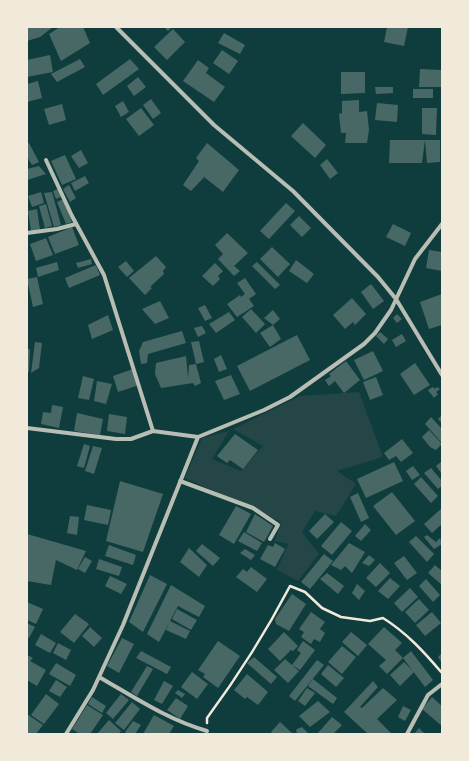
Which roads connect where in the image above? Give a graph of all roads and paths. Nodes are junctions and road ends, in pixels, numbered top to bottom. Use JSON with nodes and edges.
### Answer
{"nodes":[{"id":1,"x":116,"y":27,"type":"edge"},
{"id":2,"x":46,"y":160,"type":"dead end"},
{"id":3,"x":76,"y":224,"type":"junction"},
{"id":4,"x":442,"y":224,"type":"edge"},
{"id":5,"x":27,"y":233,"type":"edge"},
{"id":6,"x":396,"y":298,"type":"junction"},
{"id":7,"x":442,"y":375,"type":"edge"},
{"id":8,"x":27,"y":428,"type":"edge"},
{"id":9,"x":154,"y":431,"type":"junction"},
{"id":10,"x":198,"y":437,"type":"junction"},
{"id":11,"x":180,"y":481,"type":"junction"},
{"id":12,"x":270,"y":539,"type":"dead end"},
{"id":13,"x":442,"y":673,"type":"edge"},
{"id":14,"x":99,"y":677,"type":"junction"},
{"id":15,"x":442,"y":684,"type":"edge"},
{"id":16,"x":207,"y":731,"type":"joint"},
{"id":17,"x":66,"y":734,"type":"edge"},
{"id":18,"x":407,"y":734,"type":"edge"}],
"edges":[{"from":1,"to":6,"type":"street"},
{"from":2,"to":3,"type":"street"},
{"from":3,"to":5,"type":"street"},
{"from":3,"to":9,"type":"street"},
{"from":4,"to":6,"type":"street"},
{"from":6,"to":7,"type":"street"},
{"from":6,"to":10,"type":"street"},
{"from":8,"to":9,"type":"street"},
{"from":9,"to":10,"type":"street"},
{"from":10,"to":11,"type":"street"},
{"from":11,"to":12,"type":"street"},
{"from":11,"to":14,"type":"street"},
{"from":13,"to":16,"type":"path"},
{"from":14,"to":16,"type":"street"},
{"from":14,"to":17,"type":"street"},
{"from":15,"to":18,"type":"street"}]}
